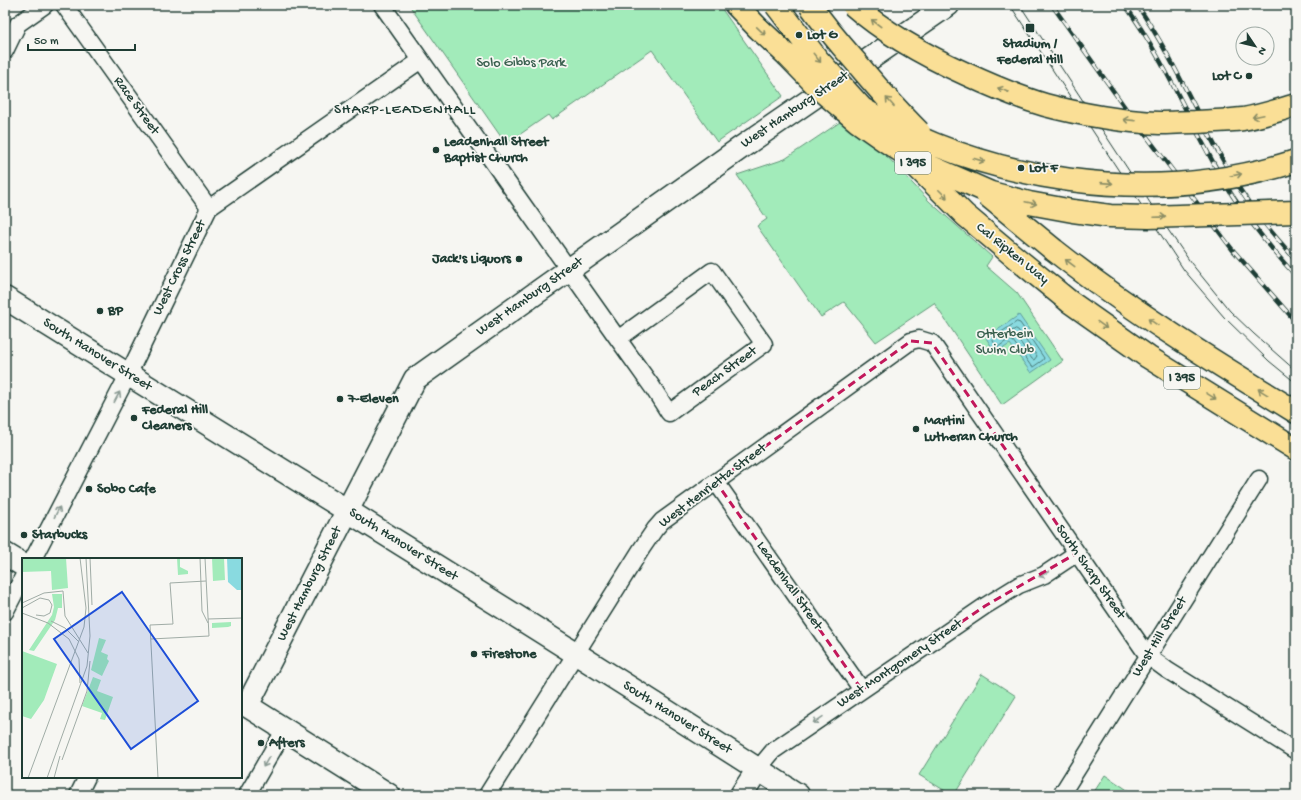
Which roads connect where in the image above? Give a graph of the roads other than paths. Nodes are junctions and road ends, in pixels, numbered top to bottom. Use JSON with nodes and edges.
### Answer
{"nodes":[{"id":1,"x":45,"y":5,"type":"edge"},
{"id":2,"x":64,"y":5,"type":"edge"},
{"id":3,"x":382,"y":5,"type":"edge"},
{"id":4,"x":736,"y":5,"type":"edge"},
{"id":5,"x":776,"y":5,"type":"edge"},
{"id":6,"x":810,"y":5,"type":"edge"},
{"id":7,"x":853,"y":5,"type":"edge"},
{"id":8,"x":940,"y":10,"type":"edge"},
{"id":9,"x":5,"y":51,"type":"edge"},
{"id":10,"x":787,"y":55,"type":"junction"},
{"id":11,"x":421,"y":60,"type":"junction"},
{"id":12,"x":1296,"y":106,"type":"edge"},
{"id":13,"x":1296,"y":160,"type":"edge"},
{"id":14,"x":209,"y":208,"type":"junction"},
{"id":15,"x":1296,"y":212,"type":"edge"},
{"id":16,"x":569,"y":270,"type":"junction"},
{"id":17,"x":5,"y":298,"type":"edge"},
{"id":18,"x":618,"y":339,"type":"junction"},
{"id":19,"x":932,"y":343,"type":"joint"},
{"id":20,"x":128,"y":375,"type":"junction"},
{"id":21,"x":1296,"y":412,"type":"edge"},
{"id":22,"x":1296,"y":449,"type":"edge"},
{"id":23,"x":1259,"y":479,"type":"dead end"},
{"id":24,"x":716,"y":482,"type":"junction"},
{"id":25,"x":347,"y":510,"type":"junction"},
{"id":26,"x":1077,"y":553,"type":"junction"},
{"id":27,"x":5,"y":554,"type":"edge"},
{"id":28,"x":34,"y":558,"type":"edge"},
{"id":29,"x":22,"y":564,"type":"edge"},
{"id":30,"x":22,"y":579,"type":"edge"},
{"id":31,"x":5,"y":612,"type":"edge"},
{"id":32,"x":576,"y":653,"type":"junction"},
{"id":33,"x":1148,"y":656,"type":"junction"},
{"id":34,"x":862,"y":690,"type":"junction"},
{"id":35,"x":244,"y":704,"type":"edge"},
{"id":36,"x":284,"y":730,"type":"junction"},
{"id":37,"x":1296,"y":751,"type":"edge"},
{"id":38,"x":758,"y":769,"type":"junction"},
{"id":39,"x":86,"y":778,"type":"edge"},
{"id":40,"x":78,"y":795,"type":"edge"},
{"id":41,"x":247,"y":795,"type":"edge"},
{"id":42,"x":389,"y":795,"type":"edge"},
{"id":43,"x":487,"y":795,"type":"edge"},
{"id":44,"x":741,"y":795,"type":"edge"},
{"id":45,"x":798,"y":795,"type":"edge"},
{"id":46,"x":1061,"y":795,"type":"edge"}],
"edges":[{"from":1,"to":9,"type":"street"},
{"from":2,"to":14,"type":"street","name":"Race Street"},
{"from":3,"to":11,"type":"street"},
{"from":4,"to":10,"type":"highway","one_way":true},
{"from":5,"to":22,"type":"highway","name":"Cal Ripken Way","number":"I 395","one_way":true,"bridge":true},
{"from":21,"to":6,"type":"highway","name":"Cal Ripken Way","number":"I 395","one_way":true,"bridge":true},
{"from":12,"to":7,"type":"highway","one_way":true,"bridge":true},
{"from":8,"to":16,"type":"street","name":"West Hamburg Street"},
{"from":10,"to":13,"type":"highway","one_way":true,"bridge":true},
{"from":10,"to":15,"type":"highway","one_way":true,"bridge":true},
{"from":11,"to":14,"type":"street","name":"West Cross Street"},
{"from":11,"to":16,"type":"street"},
{"from":14,"to":20,"type":"street","name":"West Cross Street"},
{"from":16,"to":18,"type":"street"},
{"from":16,"to":25,"type":"street","name":"West Hamburg Street"},
{"from":17,"to":20,"type":"street","name":"South Hanover Street"},
{"from":18,"to":18,"type":"street","name":"Peach Street"},
{"from":19,"to":24,"type":"street","name":"West Henrietta Street"},
{"from":19,"to":26,"type":"street","name":"South Sharp Street"},
{"from":20,"to":25,"type":"street","name":"South Hanover Street"},
{"from":28,"to":20,"type":"street","name":"West Cross Street","one_way":true},
{"from":23,"to":33,"type":"street","name":"West Hill Street"},
{"from":24,"to":32,"type":"street","name":"West Henrietta Street"},
{"from":24,"to":34,"type":"street","name":"Leadenhall Street"},
{"from":25,"to":32,"type":"street","name":"South Hanover Street"},
{"from":25,"to":35,"type":"street","name":"West Hamburg Street"},
{"from":26,"to":33,"type":"street","name":"South Sharp Street"},
{"from":26,"to":34,"type":"street","name":"West Montgomery Street","one_way":true},
{"from":27,"to":29,"type":"street"},
{"from":30,"to":31,"type":"street"},
{"from":32,"to":38,"type":"street","name":"South Hanover Street"},
{"from":32,"to":43,"type":"street","name":"West Henrietta Street"},
{"from":33,"to":37,"type":"street","name":"South Sharp Street"},
{"from":33,"to":46,"type":"street","name":"West Hill Street"},
{"from":34,"to":38,"type":"street","name":"West Montgomery Street","one_way":true},
{"from":35,"to":36,"type":"street"},
{"from":36,"to":41,"type":"street","one_way":true},
{"from":36,"to":42,"type":"street"},
{"from":38,"to":44,"type":"street","name":"West Montgomery Street"},
{"from":38,"to":45,"type":"street","name":"South Hanover Street"},
{"from":39,"to":40,"type":"street"}]}
